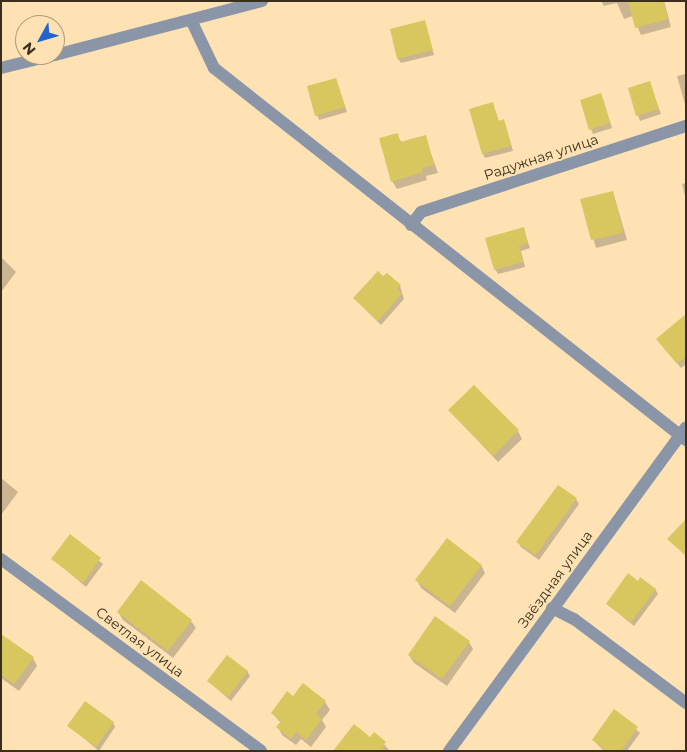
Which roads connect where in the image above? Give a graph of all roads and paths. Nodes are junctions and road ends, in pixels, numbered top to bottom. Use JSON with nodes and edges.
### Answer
{"nodes":[{"id":1,"x":262,"y":1,"type":"edge"},
{"id":2,"x":191,"y":20,"type":"junction"},
{"id":3,"x":65,"y":52,"type":"edge"},
{"id":4,"x":15,"y":65,"type":"edge"},
{"id":5,"x":1,"y":68,"type":"edge"},
{"id":6,"x":686,"y":126,"type":"edge"},
{"id":7,"x":411,"y":225,"type":"junction"},
{"id":8,"x":683,"y":433,"type":"edge"},
{"id":9,"x":1,"y":559,"type":"edge"},
{"id":10,"x":552,"y":608,"type":"junction"},
{"id":11,"x":686,"y":703,"type":"edge"},
{"id":12,"x":261,"y":751,"type":"edge"},
{"id":13,"x":450,"y":751,"type":"edge"}],
"edges":[{"from":1,"to":2,"type":"street"},
{"from":2,"to":3,"type":"street"},
{"from":2,"to":7,"type":"street"},
{"from":4,"to":5,"type":"street"},
{"from":6,"to":7,"type":"street","name":"Радужная улица"},
{"from":7,"to":8,"type":"street"},
{"from":8,"to":10,"type":"street","name":"Звёздная улица"},
{"from":9,"to":12,"type":"street","name":"Светлая улица"},
{"from":10,"to":11,"type":"street"},
{"from":10,"to":13,"type":"street","name":"Звёздная улица"}]}
